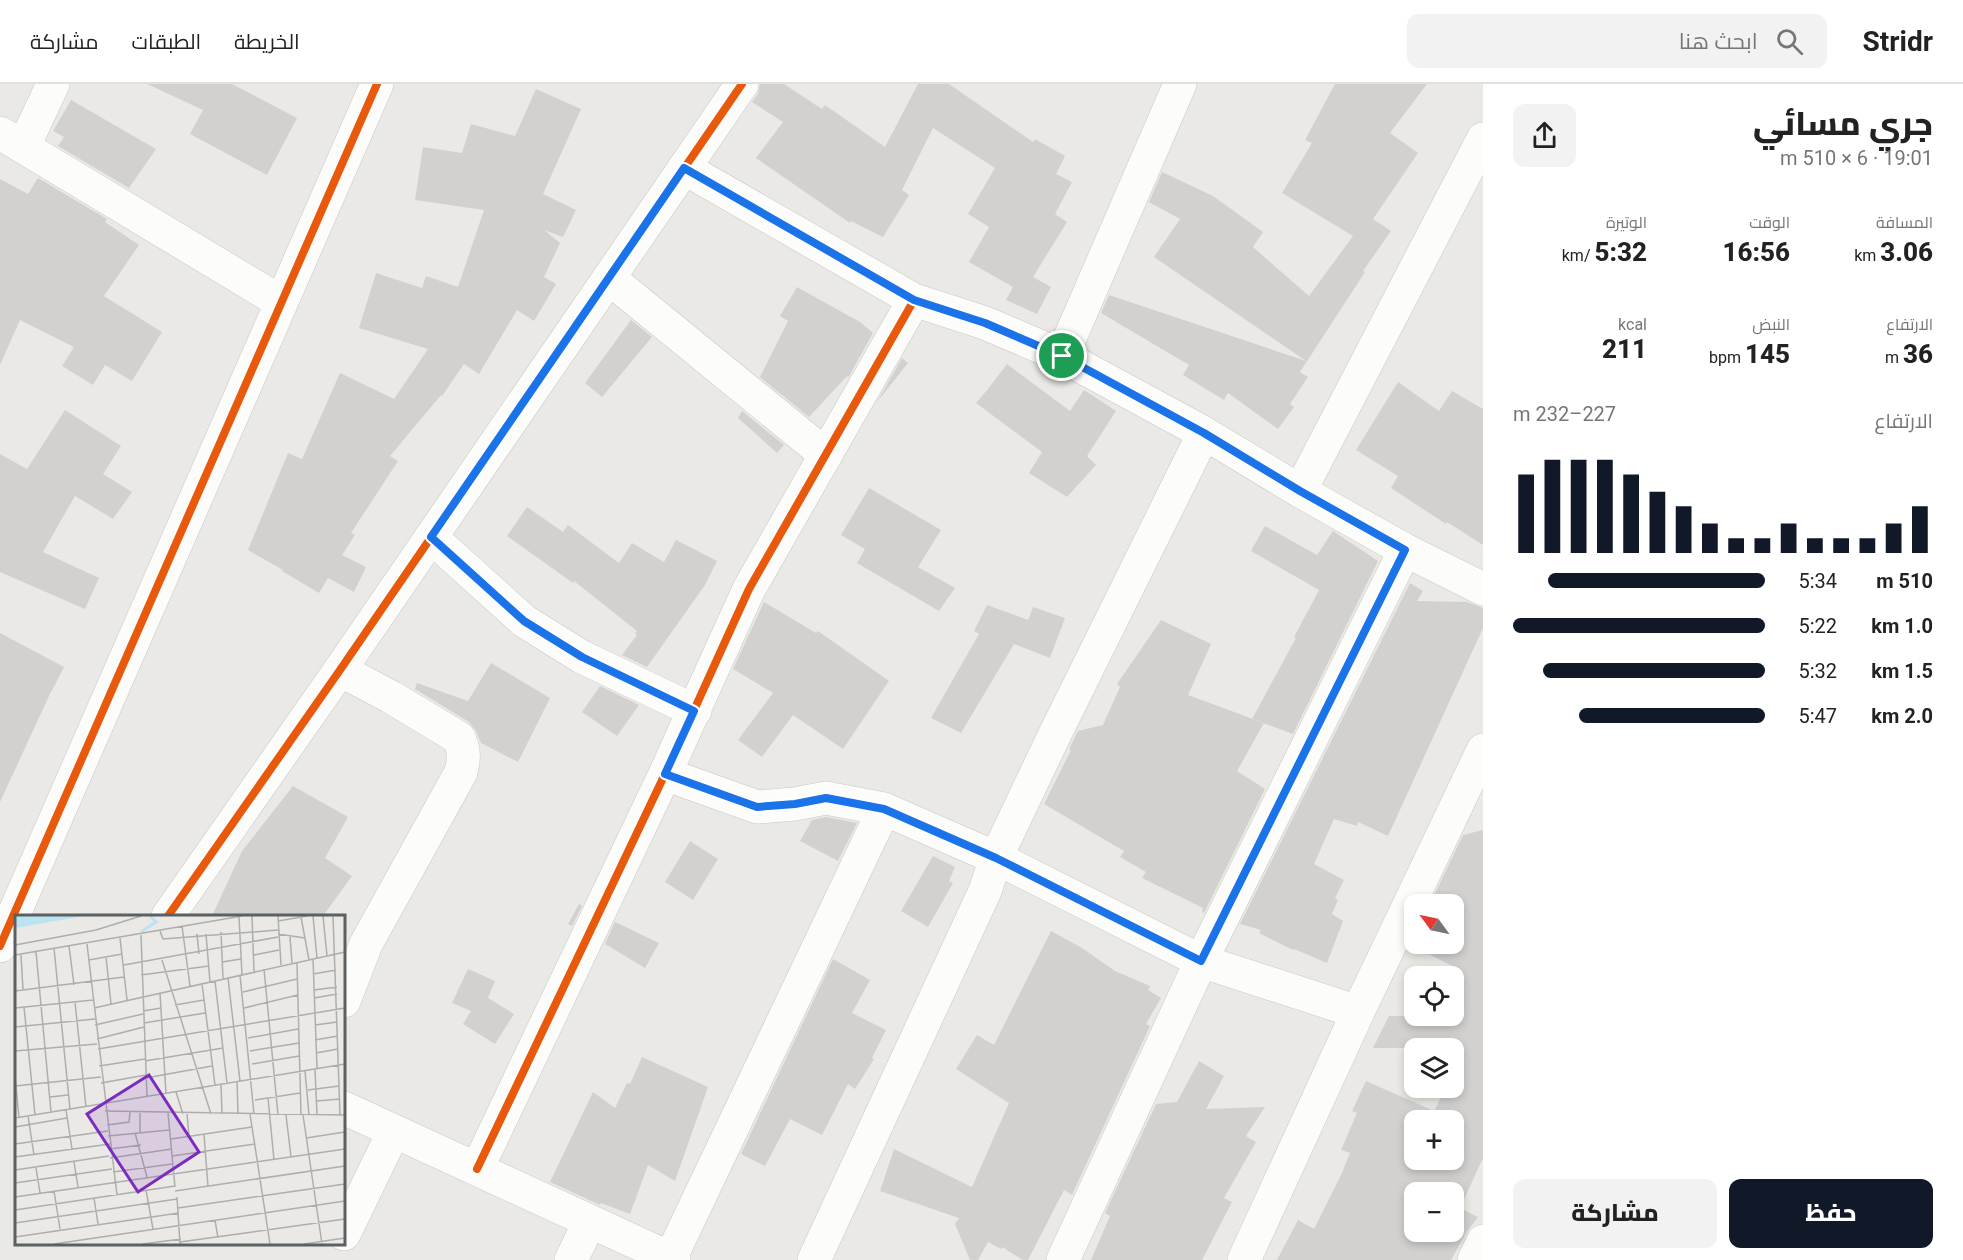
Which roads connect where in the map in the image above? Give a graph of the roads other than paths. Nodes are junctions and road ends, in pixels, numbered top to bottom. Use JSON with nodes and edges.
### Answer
{"nodes":[{"id":1,"x":52,"y":84,"type":"edge"},
{"id":2,"x":377,"y":84,"type":"edge"},
{"id":3,"x":742,"y":84,"type":"edge"},
{"id":4,"x":1180,"y":84,"type":"edge"},
{"id":5,"x":1483,"y":139,"type":"edge"},
{"id":6,"x":12,"y":140,"type":"edge"},
{"id":7,"x":684,"y":168,"type":"junction"},
{"id":8,"x":609,"y":278,"type":"junction"},
{"id":9,"x":914,"y":300,"type":"junction"},
{"id":10,"x":280,"y":302,"type":"junction"},
{"id":11,"x":1062,"y":356,"type":"junction"},
{"id":12,"x":1204,"y":433,"type":"junction"},
{"id":13,"x":826,"y":455,"type":"junction"},
{"id":14,"x":1300,"y":491,"type":"junction"},
{"id":15,"x":431,"y":537,"type":"junction"},
{"id":16,"x":1405,"y":550,"type":"junction"},
{"id":17,"x":1483,"y":589,"type":"edge"},
{"id":18,"x":340,"y":670,"type":"junction"},
{"id":19,"x":694,"y":711,"type":"junction"},
{"id":20,"x":1483,"y":750,"type":"edge"},
{"id":21,"x":665,"y":774,"type":"junction"},
{"id":22,"x":884,"y":809,"type":"junction"},
{"id":23,"x":996,"y":858,"type":"junction"},
{"id":24,"x":18,"y":915,"type":"edge"},
{"id":25,"x":169,"y":915,"type":"edge"},
{"id":26,"x":15,"y":922,"type":"edge"},
{"id":27,"x":5,"y":945,"type":"edge"},
{"id":28,"x":1201,"y":961,"type":"junction"},
{"id":29,"x":345,"y":998,"type":"edge"},
{"id":30,"x":1358,"y":1012,"type":"junction"},
{"id":31,"x":345,"y":1108,"type":"edge"},
{"id":32,"x":394,"y":1131,"type":"junction"},
{"id":33,"x":477,"y":1169,"type":"junction"},
{"id":34,"x":590,"y":1221,"type":"junction"},
{"id":35,"x":345,"y":1232,"type":"edge"},
{"id":36,"x":1483,"y":1241,"type":"edge"},
{"id":37,"x":338,"y":1245,"type":"edge"},
{"id":38,"x":673,"y":1259,"type":"edge"},
{"id":39,"x":331,"y":1260,"type":"edge"},
{"id":40,"x":571,"y":1260,"type":"edge"},
{"id":41,"x":814,"y":1260,"type":"edge"},
{"id":42,"x":1063,"y":1260,"type":"edge"},
{"id":43,"x":1244,"y":1260,"type":"edge"},
{"id":44,"x":1474,"y":1260,"type":"edge"}],
"edges":[{"from":1,"to":6,"type":"street"},
{"from":2,"to":10,"type":"street"},
{"from":3,"to":7,"type":"street"},
{"from":4,"to":11,"type":"street"},
{"from":5,"to":14,"type":"street"},
{"from":6,"to":10,"type":"street"},
{"from":7,"to":8,"type":"street"},
{"from":7,"to":9,"type":"street"},
{"from":8,"to":13,"type":"street"},
{"from":8,"to":15,"type":"street"},
{"from":9,"to":11,"type":"street"},
{"from":9,"to":13,"type":"street"},
{"from":10,"to":24,"type":"street"},
{"from":11,"to":12,"type":"street"},
{"from":12,"to":14,"type":"street"},
{"from":12,"to":23,"type":"street"},
{"from":13,"to":19,"type":"street"},
{"from":14,"to":16,"type":"street"},
{"from":15,"to":18,"type":"street"},
{"from":15,"to":19,"type":"street"},
{"from":16,"to":17,"type":"street"},
{"from":16,"to":28,"type":"street"},
{"from":18,"to":25,"type":"street"},
{"from":18,"to":29,"type":"street"},
{"from":19,"to":21,"type":"street"},
{"from":20,"to":30,"type":"street"},
{"from":21,"to":22,"type":"street"},
{"from":21,"to":33,"type":"street"},
{"from":22,"to":23,"type":"street"},
{"from":22,"to":38,"type":"street"},
{"from":23,"to":28,"type":"street"},
{"from":23,"to":41,"type":"street"},
{"from":26,"to":27,"type":"street"},
{"from":28,"to":30,"type":"street"},
{"from":28,"to":42,"type":"street"},
{"from":30,"to":43,"type":"street"},
{"from":31,"to":32,"type":"street"},
{"from":32,"to":33,"type":"street"},
{"from":32,"to":35,"type":"street"},
{"from":33,"to":34,"type":"street"},
{"from":34,"to":38,"type":"street"},
{"from":34,"to":40,"type":"street"},
{"from":36,"to":44,"type":"street"},
{"from":37,"to":39,"type":"street"}]}
